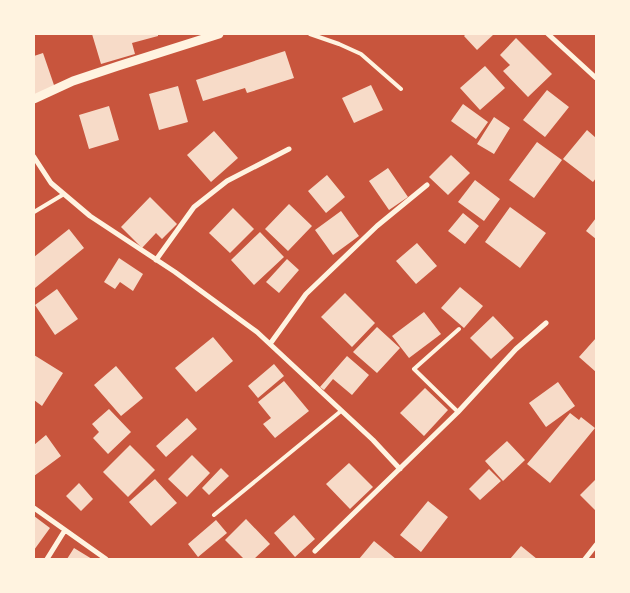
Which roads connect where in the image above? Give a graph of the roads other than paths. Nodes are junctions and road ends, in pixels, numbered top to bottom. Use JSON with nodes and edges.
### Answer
{"nodes":[{"id":1,"x":219,"y":34,"type":"edge"},
{"id":2,"x":310,"y":34,"type":"edge"},
{"id":3,"x":548,"y":34,"type":"edge"},
{"id":4,"x":204,"y":35,"type":"edge"},
{"id":5,"x":596,"y":78,"type":"edge"},
{"id":6,"x":401,"y":89,"type":"dead end"},
{"id":7,"x":34,"y":99,"type":"edge"},
{"id":8,"x":289,"y":149,"type":"dead end"},
{"id":9,"x":34,"y":157,"type":"edge"},
{"id":10,"x":427,"y":185,"type":"dead end"},
{"id":11,"x":64,"y":194,"type":"junction"},
{"id":12,"x":34,"y":212,"type":"edge"},
{"id":13,"x":156,"y":260,"type":"junction"},
{"id":14,"x":546,"y":323,"type":"dead end"},
{"id":15,"x":459,"y":329,"type":"dead end"},
{"id":16,"x":270,"y":344,"type":"junction"},
{"id":17,"x":341,"y":411,"type":"junction"},
{"id":18,"x":458,"y":412,"type":"junction"},
{"id":19,"x":400,"y":469,"type":"junction"},
{"id":20,"x":34,"y":508,"type":"edge"},
{"id":21,"x":214,"y":514,"type":"dead end"},
{"id":22,"x":65,"y":530,"type":"junction"},
{"id":23,"x":596,"y":545,"type":"edge"},
{"id":24,"x":315,"y":551,"type":"dead end"},
{"id":25,"x":47,"y":559,"type":"edge"},
{"id":26,"x":106,"y":559,"type":"edge"},
{"id":27,"x":584,"y":559,"type":"edge"}],
"edges":[{"from":1,"to":4,"type":"street"},
{"from":2,"to":6,"type":"lane"},
{"from":3,"to":5,"type":"street"},
{"from":4,"to":7,"type":"street"},
{"from":8,"to":13,"type":"street"},
{"from":9,"to":11,"type":"street"},
{"from":10,"to":16,"type":"street"},
{"from":11,"to":12,"type":"lane"},
{"from":11,"to":13,"type":"street"},
{"from":13,"to":16,"type":"street"},
{"from":14,"to":18,"type":"street"},
{"from":15,"to":18,"type":"lane"},
{"from":16,"to":17,"type":"street"},
{"from":17,"to":19,"type":"street"},
{"from":17,"to":21,"type":"lane"},
{"from":18,"to":19,"type":"street"},
{"from":19,"to":24,"type":"street"},
{"from":20,"to":22,"type":"street"},
{"from":22,"to":25,"type":"street"},
{"from":22,"to":26,"type":"street"},
{"from":23,"to":27,"type":"street"}]}
